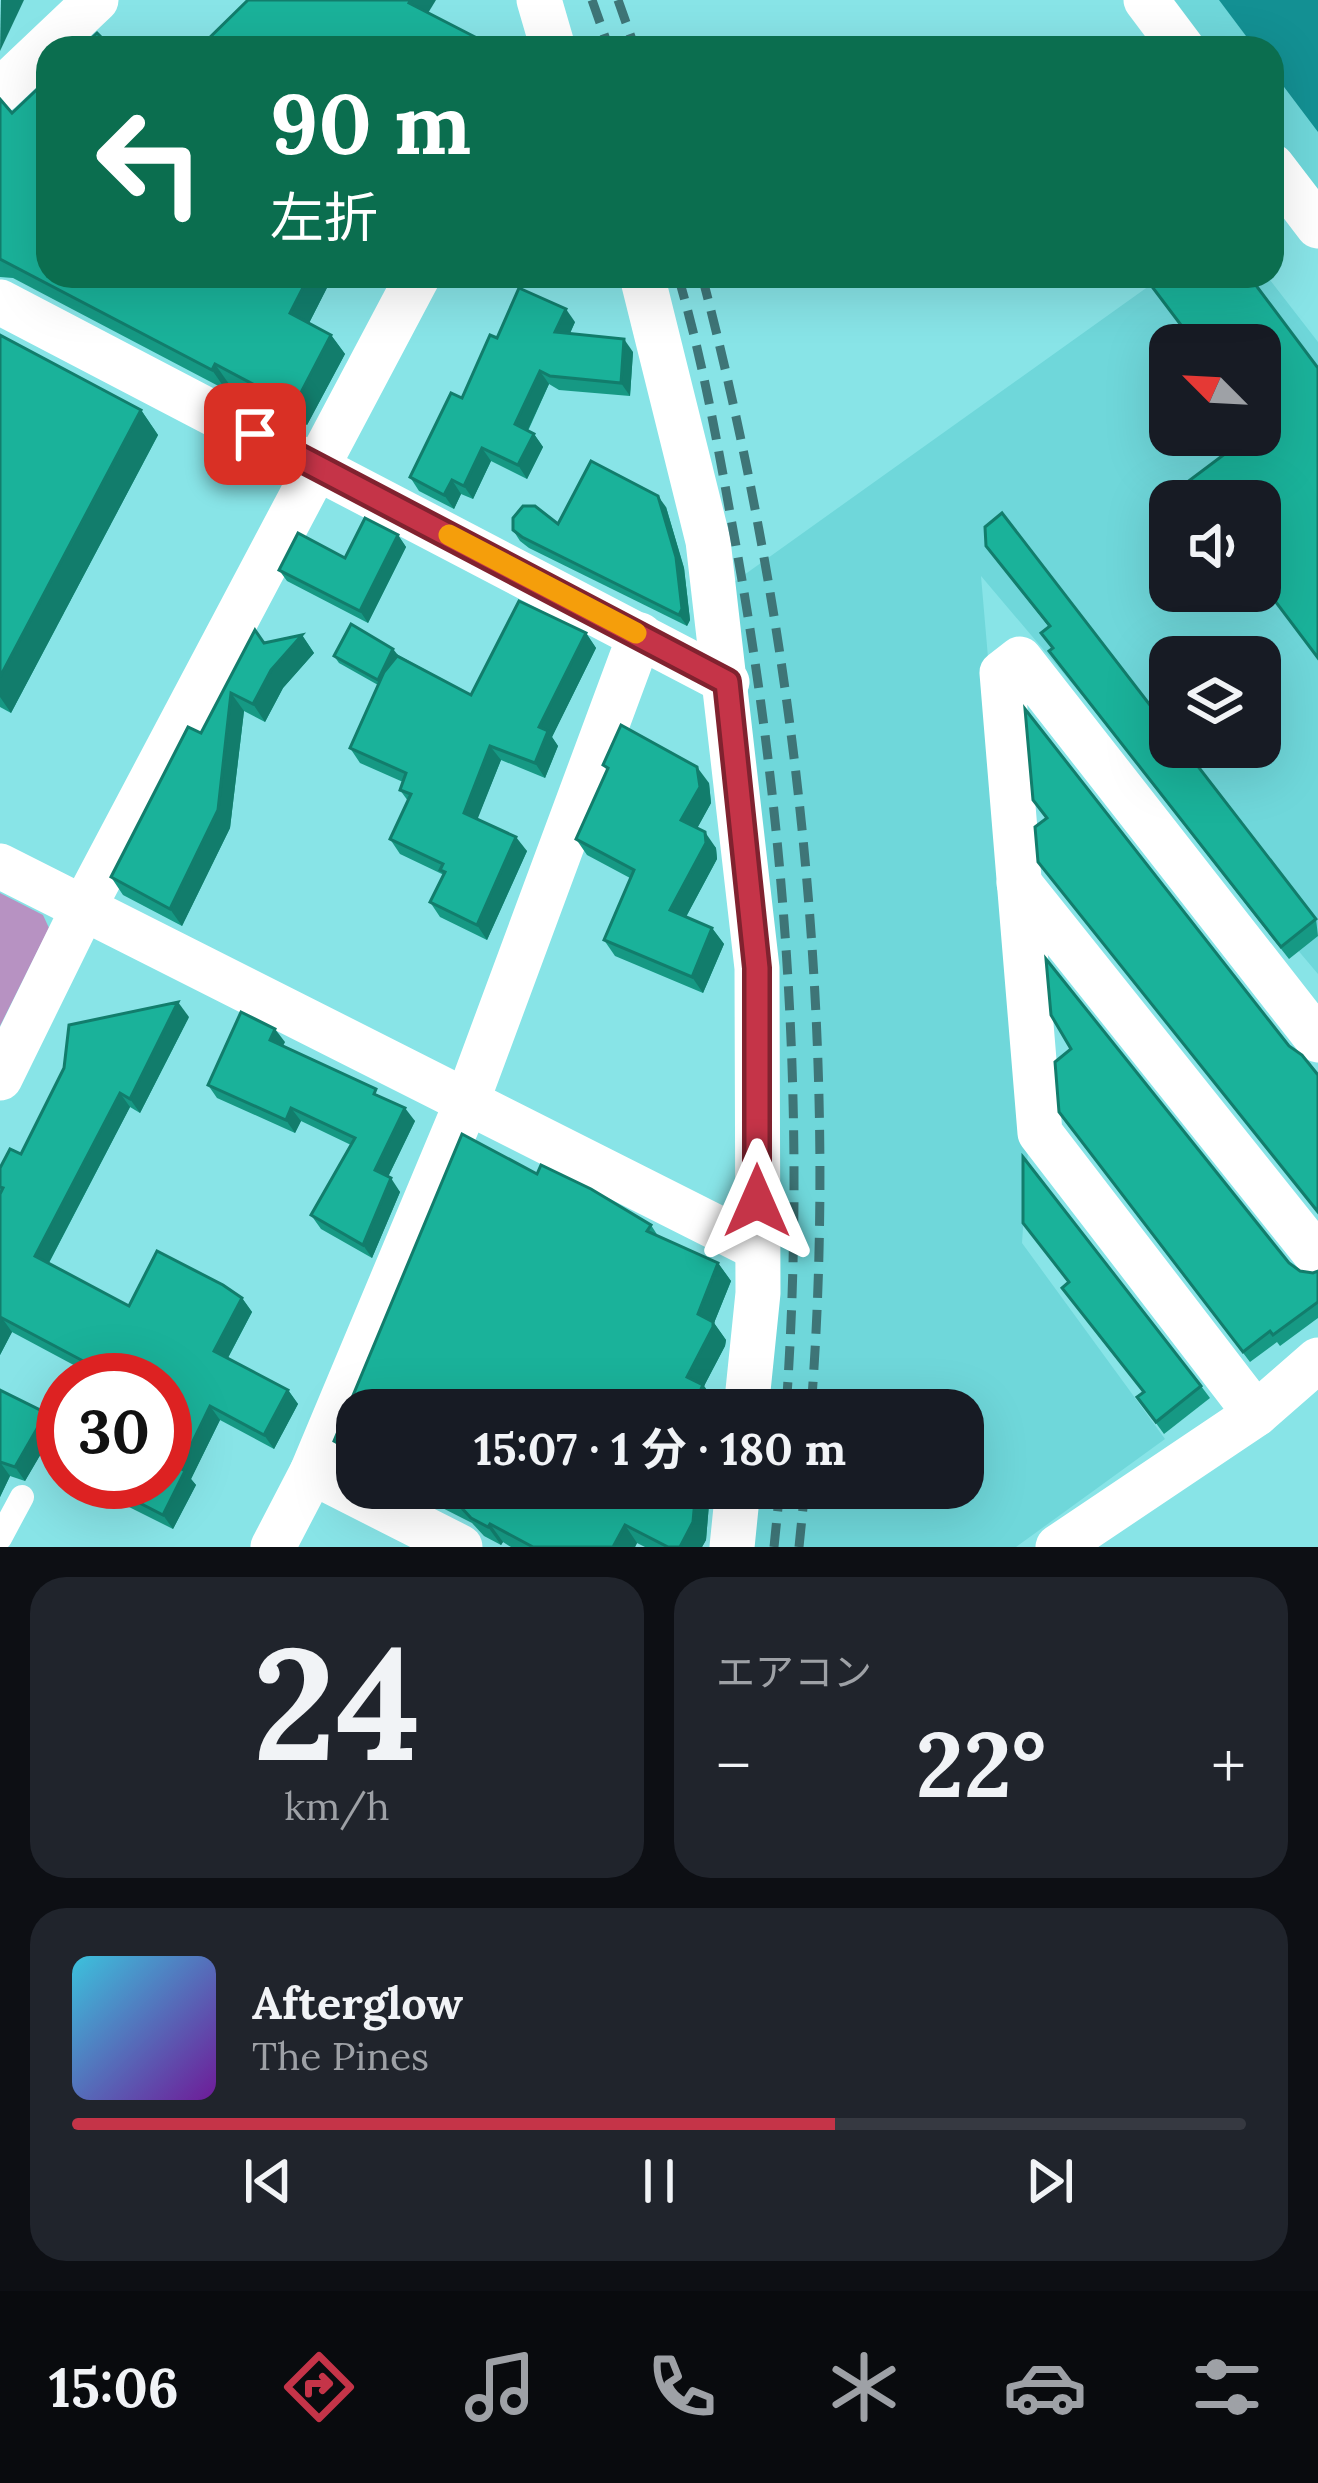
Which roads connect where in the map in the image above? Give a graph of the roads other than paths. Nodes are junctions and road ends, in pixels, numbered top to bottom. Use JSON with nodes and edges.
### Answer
{"nodes":[{"id":1,"x":96,"y":0,"type":"edge"},
{"id":2,"x":538,"y":0,"type":"edge"},
{"id":3,"x":1146,"y":0,"type":"edge"},
{"id":4,"x":58,"y":36,"type":"edge"},
{"id":5,"x":549,"y":36,"type":"edge"},
{"id":6,"x":1174,"y":36,"type":"edge"},
{"id":7,"x":36,"y":57,"type":"edge"},
{"id":8,"x":0,"y":91,"type":"edge"},
{"id":9,"x":1284,"y":182,"type":"edge"},
{"id":10,"x":1318,"y":226,"type":"edge"},
{"id":11,"x":412,"y":288,"type":"edge"},
{"id":12,"x":645,"y":288,"type":"edge"},
{"id":13,"x":0,"y":302,"type":"edge"},
{"id":14,"x":319,"y":466,"type":"junction"},
{"id":15,"x":640,"y":635,"type":"junction"},
{"id":16,"x":727,"y":682,"type":"junction"},
{"id":17,"x":0,"y":866,"type":"edge"},
{"id":18,"x":1018,"y":883,"type":"junction"},
{"id":19,"x":83,"y":909,"type":"junction"},
{"id":20,"x":1318,"y":1040,"type":"edge"},
{"id":21,"x":0,"y":1078,"type":"edge"},
{"id":22,"x":466,"y":1105,"type":"junction"},
{"id":23,"x":758,"y":1248,"type":"junction"},
{"id":24,"x":1318,"y":1257,"type":"edge"},
{"id":25,"x":1318,"y":1360,"type":"edge"},
{"id":26,"x":748,"y":1389,"type":"edge"},
{"id":27,"x":1256,"y":1414,"type":"junction"},
{"id":28,"x":312,"y":1472,"type":"junction"},
{"id":29,"x":22,"y":1497,"type":"dead end"},
{"id":30,"x":736,"y":1509,"type":"edge"},
{"id":31,"x":0,"y":1538,"type":"edge"},
{"id":32,"x":273,"y":1547,"type":"edge"},
{"id":33,"x":460,"y":1547,"type":"edge"},
{"id":34,"x":732,"y":1547,"type":"edge"},
{"id":35,"x":1058,"y":1547,"type":"edge"}],
"edges":[{"from":1,"to":4,"type":"street"},
{"from":2,"to":5,"type":"street"},
{"from":3,"to":6,"type":"street"},
{"from":7,"to":8,"type":"street"},
{"from":9,"to":10,"type":"street"},
{"from":11,"to":14,"type":"street"},
{"from":12,"to":16,"type":"street"},
{"from":13,"to":14,"type":"street"},
{"from":14,"to":15,"type":"street"},
{"from":14,"to":19,"type":"street"},
{"from":15,"to":16,"type":"street"},
{"from":15,"to":22,"type":"street"},
{"from":16,"to":23,"type":"street"},
{"from":17,"to":19,"type":"street"},
{"from":18,"to":20,"type":"street"},
{"from":18,"to":24,"type":"street"},
{"from":18,"to":27,"type":"street"},
{"from":19,"to":21,"type":"street"},
{"from":19,"to":22,"type":"street"},
{"from":22,"to":23,"type":"street"},
{"from":22,"to":28,"type":"street"},
{"from":23,"to":26,"type":"street"},
{"from":25,"to":27,"type":"street"},
{"from":27,"to":35,"type":"street"},
{"from":28,"to":32,"type":"street"},
{"from":28,"to":33,"type":"street"},
{"from":29,"to":31,"type":"lane"},
{"from":30,"to":34,"type":"street"}]}
